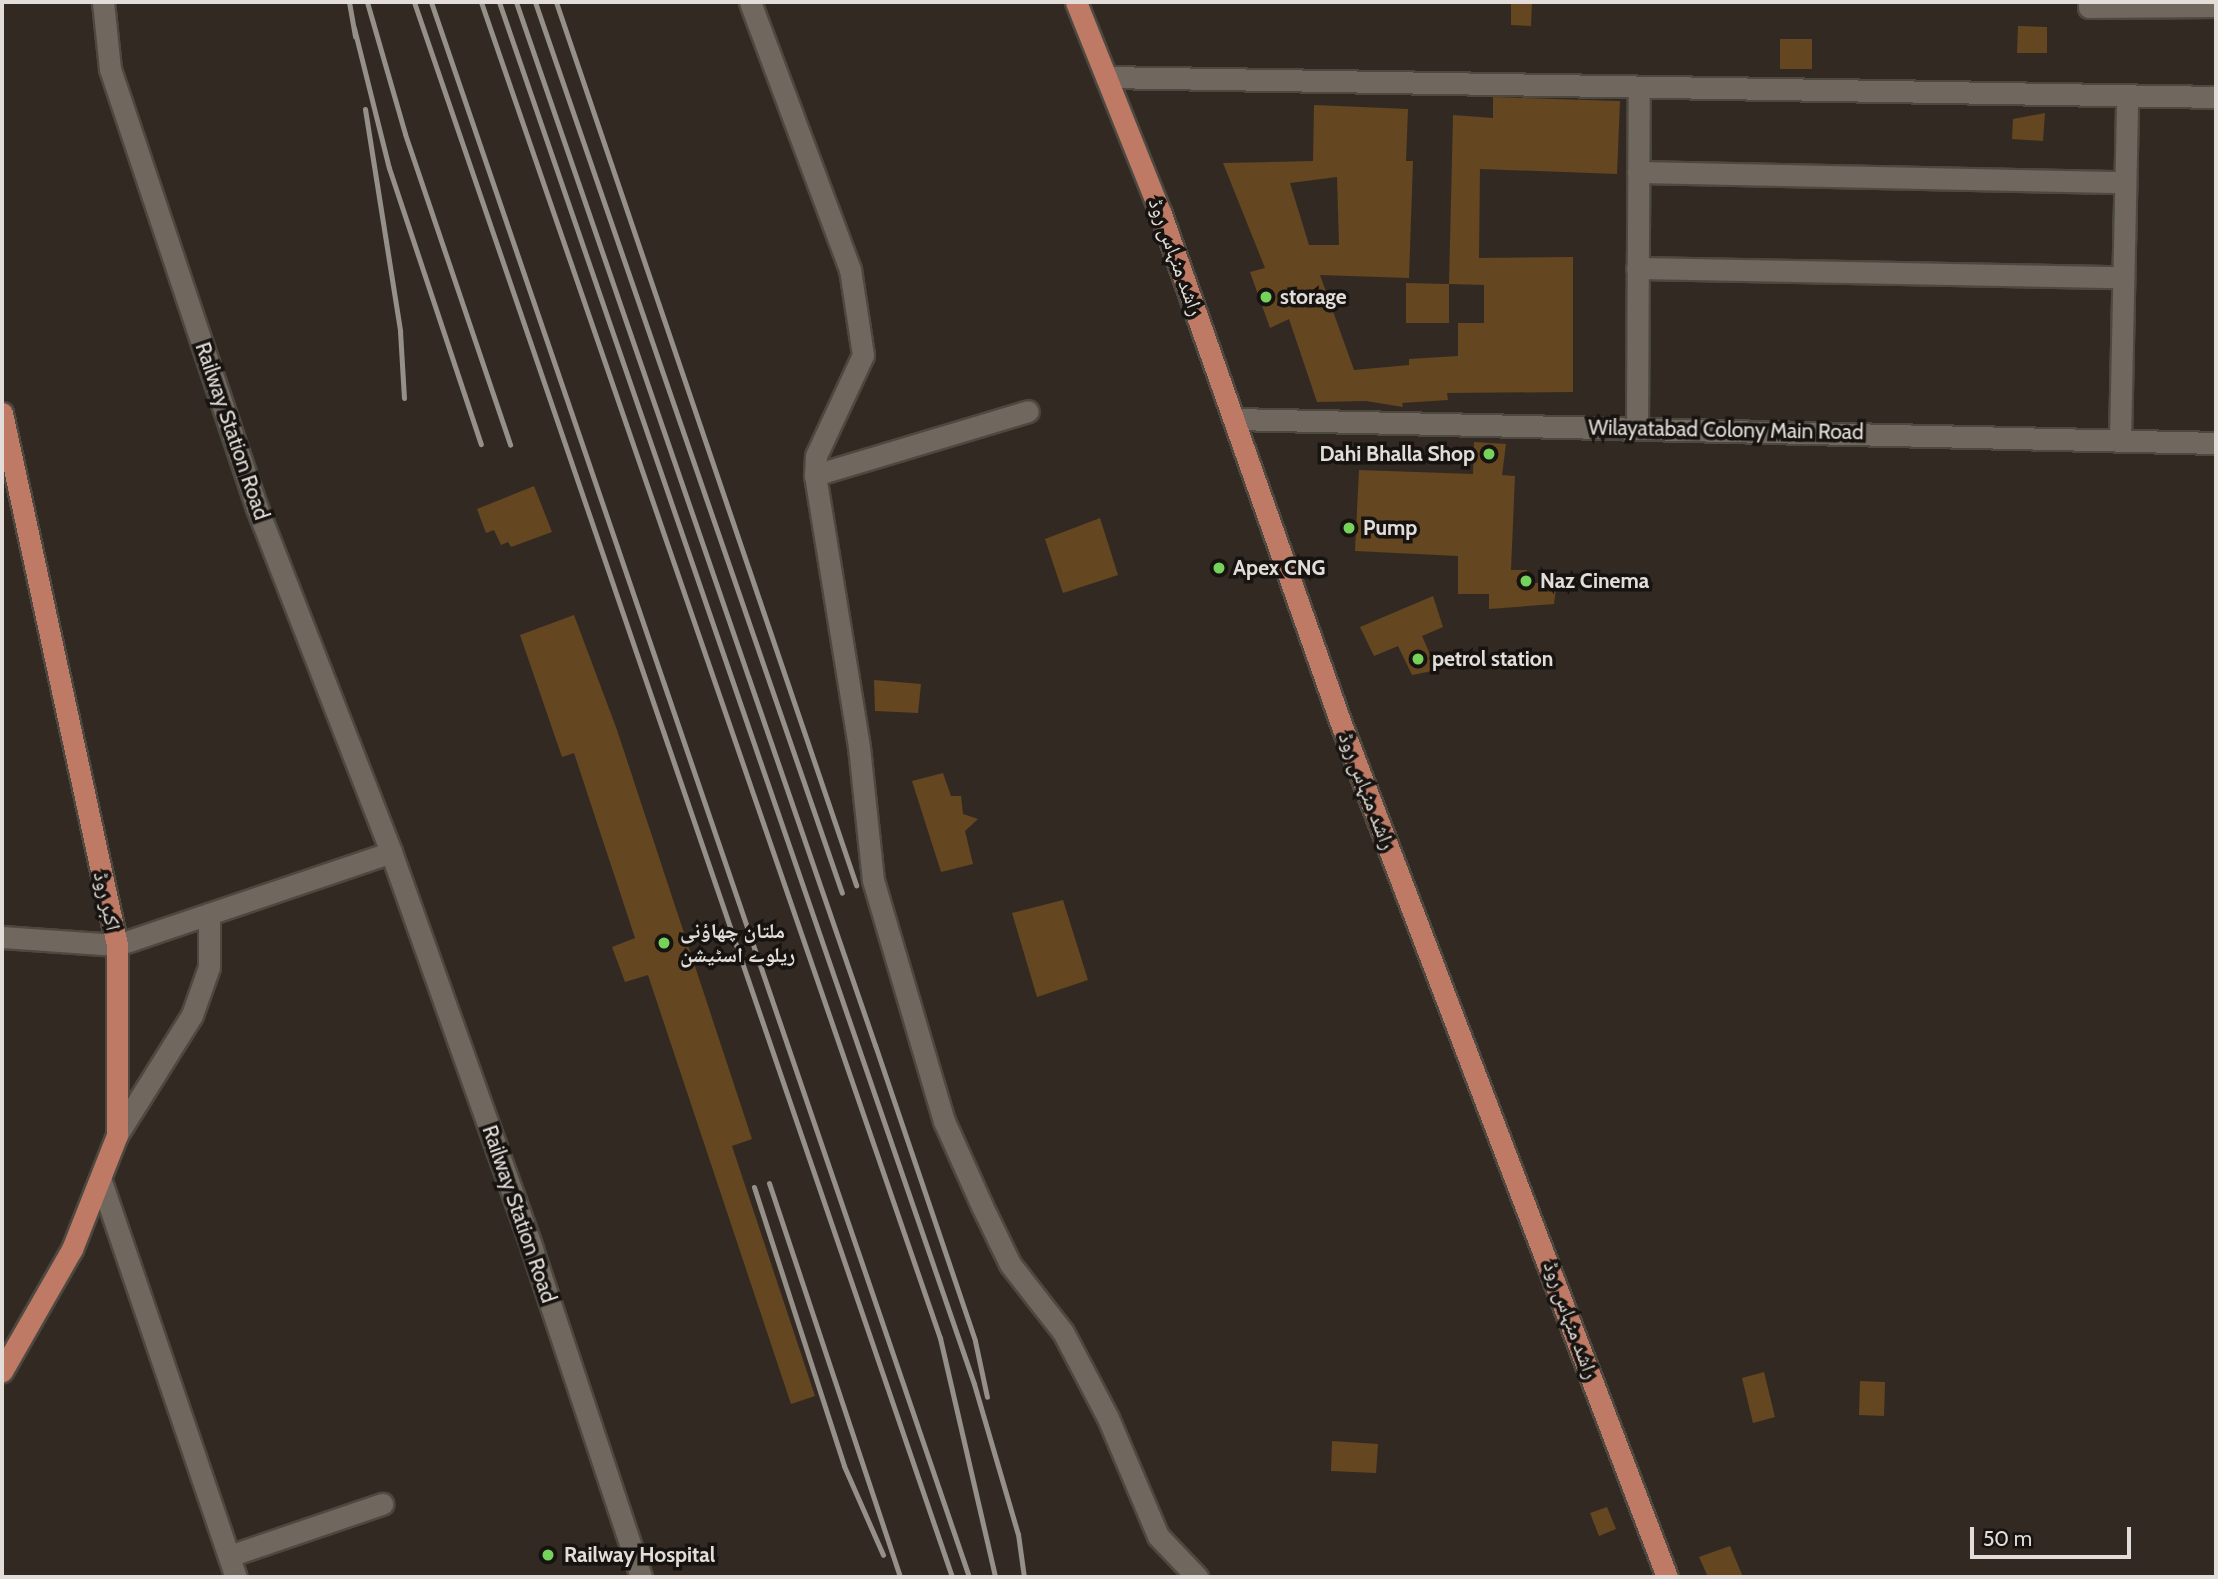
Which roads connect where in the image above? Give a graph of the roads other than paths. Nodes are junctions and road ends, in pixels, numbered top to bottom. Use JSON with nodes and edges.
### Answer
{"nodes":[{"id":1,"x":103,"y":2,"type":"edge"},
{"id":2,"x":750,"y":2,"type":"edge"},
{"id":3,"x":1076,"y":2,"type":"edge"},
{"id":4,"x":2089,"y":2,"type":"edge"},
{"id":5,"x":2216,"y":6,"type":"edge"},
{"id":6,"x":1106,"y":77,"type":"junction"},
{"id":7,"x":1639,"y":88,"type":"junction"},
{"id":8,"x":2126,"y":96,"type":"junction"},
{"id":9,"x":2216,"y":97,"type":"edge"},
{"id":10,"x":1638,"y":172,"type":"junction"},
{"id":11,"x":2125,"y":182,"type":"junction"},
{"id":12,"x":1637,"y":268,"type":"junction"},
{"id":13,"x":2122,"y":276,"type":"junction"},
{"id":14,"x":1028,"y":411,"type":"dead end"},
{"id":15,"x":2,"y":413,"type":"edge"},
{"id":16,"x":1235,"y":419,"type":"junction"},
{"id":17,"x":1637,"y":426,"type":"junction"},
{"id":18,"x":2120,"y":440,"type":"junction"},
{"id":19,"x":2216,"y":443,"type":"edge"},
{"id":20,"x":815,"y":475,"type":"junction"},
{"id":21,"x":391,"y":852,"type":"junction"},
{"id":22,"x":209,"y":914,"type":"junction"},
{"id":23,"x":2,"y":937,"type":"edge"},
{"id":24,"x":117,"y":945,"type":"junction"},
{"id":25,"x":117,"y":1135,"type":"junction"},
{"id":26,"x":101,"y":1181,"type":"junction"},
{"id":27,"x":2,"y":1371,"type":"edge"},
{"id":28,"x":382,"y":1504,"type":"dead end"},
{"id":29,"x":229,"y":1556,"type":"junction"},
{"id":30,"x":236,"y":1577,"type":"edge"},
{"id":31,"x":642,"y":1577,"type":"edge"},
{"id":32,"x":1197,"y":1577,"type":"edge"},
{"id":33,"x":1667,"y":1577,"type":"edge"}],
"edges":[{"from":1,"to":21,"type":"street","name":"Railway Station Road"},
{"from":2,"to":20,"type":"street"},
{"from":3,"to":6,"type":"main road","name":"راشد منہاس روڈ"},
{"from":4,"to":5,"type":"street"},
{"from":6,"to":7,"type":"street"},
{"from":6,"to":16,"type":"main road","name":"راشد منہاس روڈ"},
{"from":7,"to":8,"type":"street"},
{"from":7,"to":10,"type":"street"},
{"from":8,"to":9,"type":"street"},
{"from":8,"to":11,"type":"street"},
{"from":10,"to":11,"type":"street"},
{"from":10,"to":12,"type":"street"},
{"from":11,"to":13,"type":"street"},
{"from":12,"to":13,"type":"street"},
{"from":12,"to":17,"type":"street"},
{"from":13,"to":18,"type":"street"},
{"from":14,"to":20,"type":"street"},
{"from":15,"to":24,"type":"main road","name":"اکبر روڈ"},
{"from":16,"to":17,"type":"street","name":"Wilayatabad Colony Main Road"},
{"from":16,"to":33,"type":"main road","name":"راشد منہاس روڈ"},
{"from":17,"to":18,"type":"street","name":"Wilayatabad Colony Main Road"},
{"from":18,"to":19,"type":"street","name":"Wilayatabad Colony Main Road"},
{"from":20,"to":32,"type":"street"},
{"from":21,"to":22,"type":"street"},
{"from":21,"to":31,"type":"street","name":"Railway Station Road"},
{"from":22,"to":24,"type":"street"},
{"from":22,"to":25,"type":"street"},
{"from":23,"to":24,"type":"street"},
{"from":24,"to":25,"type":"main road","name":"اکبر روڈ"},
{"from":25,"to":26,"type":"main road","name":"اکبر روڈ"},
{"from":26,"to":27,"type":"main road","name":"اکبر روڈ"},
{"from":26,"to":29,"type":"street"},
{"from":28,"to":29,"type":"street"},
{"from":29,"to":30,"type":"street"}]}
